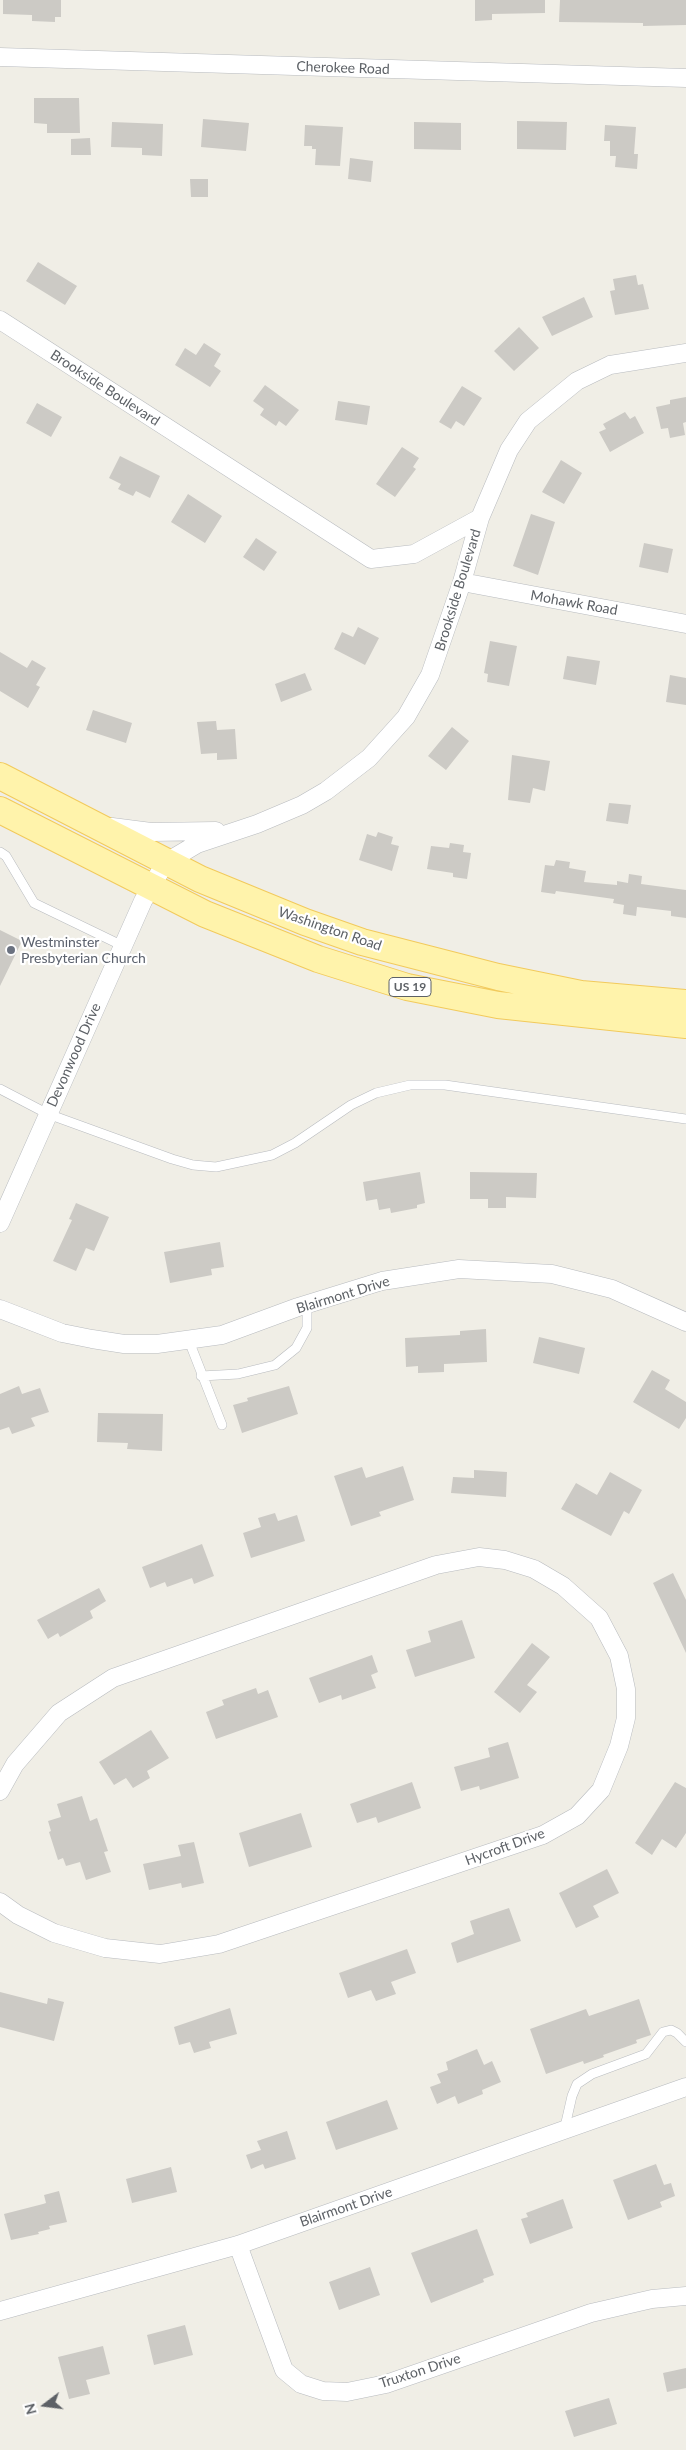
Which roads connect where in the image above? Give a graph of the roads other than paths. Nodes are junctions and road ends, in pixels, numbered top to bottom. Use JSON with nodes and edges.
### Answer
{"nodes":[{"id":1,"x":0,"y":57,"type":"edge"},
{"id":2,"x":686,"y":78,"type":"edge"},
{"id":3,"x":0,"y":320,"type":"edge"},
{"id":4,"x":686,"y":354,"type":"edge"},
{"id":5,"x":480,"y":518,"type":"junction"},
{"id":6,"x":462,"y":582,"type":"junction"},
{"id":7,"x":686,"y":624,"type":"edge"},
{"id":8,"x":0,"y":776,"type":"edge"},
{"id":9,"x":0,"y":810,"type":"edge"},
{"id":10,"x":90,"y":824,"type":"junction"},
{"id":11,"x":234,"y":831,"type":"junction"},
{"id":12,"x":0,"y":852,"type":"edge"},
{"id":13,"x":165,"y":863,"type":"junction"},
{"id":14,"x":149,"y":888,"type":"junction"},
{"id":15,"x":123,"y":946,"type":"junction"},
{"id":16,"x":686,"y":1003,"type":"edge"},
{"id":17,"x":686,"y":1025,"type":"edge"},
{"id":18,"x":0,"y":1089,"type":"edge"},
{"id":19,"x":48,"y":1114,"type":"junction"},
{"id":20,"x":686,"y":1120,"type":"edge"},
{"id":21,"x":0,"y":1223,"type":"edge"},
{"id":22,"x":308,"y":1304,"type":"junction"},
{"id":23,"x":0,"y":1309,"type":"edge"},
{"id":24,"x":686,"y":1322,"type":"edge"},
{"id":25,"x":189,"y":1341,"type":"junction"},
{"id":26,"x":202,"y":1376,"type":"junction"},
{"id":27,"x":222,"y":1425,"type":"dead end"},
{"id":28,"x":0,"y":1791,"type":"edge"},
{"id":29,"x":0,"y":1902,"type":"edge"},
{"id":30,"x":686,"y":2042,"type":"edge"},
{"id":31,"x":686,"y":2087,"type":"edge"},
{"id":32,"x":564,"y":2131,"type":"junction"},
{"id":33,"x":238,"y":2245,"type":"junction"},
{"id":34,"x":686,"y":2296,"type":"edge"},
{"id":35,"x":0,"y":2311,"type":"edge"}],
"edges":[{"from":1,"to":2,"type":"street","name":"Cherokee Road"},
{"from":3,"to":5,"type":"street","name":"Brookside Boulevard"},
{"from":4,"to":5,"type":"street"},
{"from":5,"to":6,"type":"street","name":"Brookside Boulevard"},
{"from":6,"to":7,"type":"street","name":"Mohawk Road"},
{"from":6,"to":11,"type":"street","name":"Brookside Boulevard"},
{"from":8,"to":10,"type":"main road","name":"Washington Road","number":"US 19"},
{"from":9,"to":14,"type":"main road","number":"US 19"},
{"from":10,"to":11,"type":"street"},
{"from":10,"to":13,"type":"main road","name":"Washington Road","number":"US 19"},
{"from":11,"to":13,"type":"street","name":"Brookside Boulevard"},
{"from":12,"to":15,"type":"lane"},
{"from":13,"to":14,"type":"street","name":"Devonwood Drive"},
{"from":13,"to":16,"type":"main road","name":"Washington Road","number":"US 19"},
{"from":14,"to":15,"type":"street","name":"Devonwood Drive"},
{"from":14,"to":17,"type":"main road","number":"US 19"},
{"from":15,"to":19,"type":"street","name":"Devonwood Drive"},
{"from":18,"to":19,"type":"lane"},
{"from":19,"to":20,"type":"lane"},
{"from":19,"to":21,"type":"street","name":"Devonwood Drive"},
{"from":22,"to":24,"type":"street","name":"Blairmont Drive"},
{"from":22,"to":25,"type":"street","name":"Blairmont Drive"},
{"from":22,"to":26,"type":"lane"},
{"from":23,"to":25,"type":"street","name":"Blairmont Drive"},
{"from":25,"to":26,"type":"lane"},
{"from":26,"to":27,"type":"lane"},
{"from":28,"to":29,"type":"street","name":"Hycroft Drive"},
{"from":30,"to":32,"type":"lane"},
{"from":31,"to":32,"type":"street","name":"Blairmont Drive"},
{"from":32,"to":33,"type":"street","name":"Blairmont Drive"},
{"from":33,"to":34,"type":"street","name":"Truxton Drive"},
{"from":33,"to":35,"type":"street","name":"Blairmont Drive"}]}
